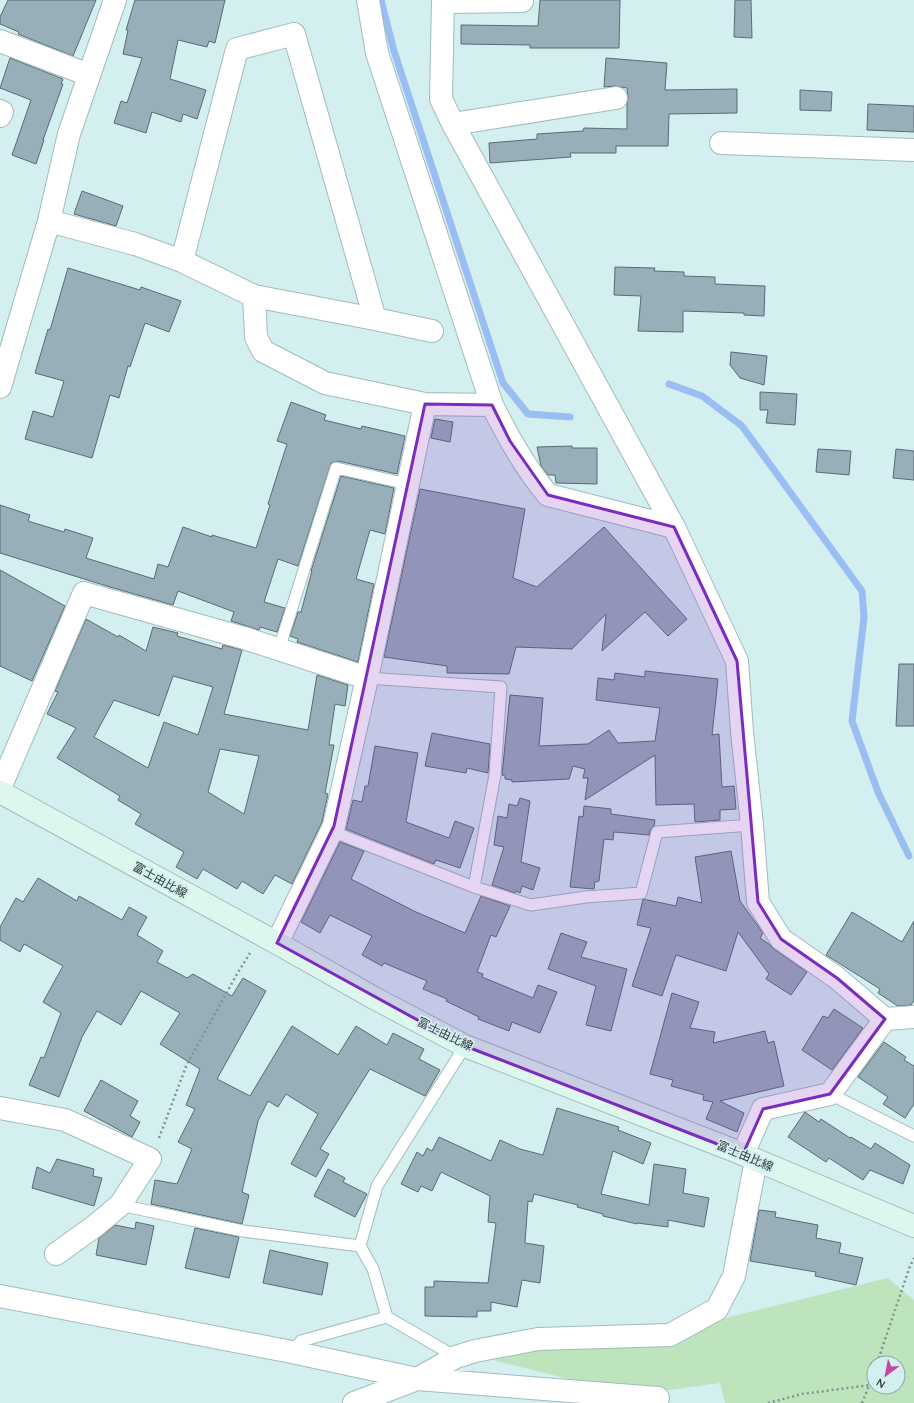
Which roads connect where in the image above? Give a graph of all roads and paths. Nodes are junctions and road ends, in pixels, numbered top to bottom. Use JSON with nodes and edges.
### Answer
{"nodes":[{"id":1,"x":115,"y":0,"type":"edge"},
{"id":2,"x":368,"y":0,"type":"edge"},
{"id":3,"x":522,"y":0,"type":"edge"},
{"id":4,"x":443,"y":1,"type":"edge"},
{"id":5,"x":0,"y":41,"type":"edge"},
{"id":6,"x":89,"y":75,"type":"junction"},
{"id":7,"x":616,"y":98,"type":"dead end"},
{"id":8,"x":0,"y":111,"type":"edge"},
{"id":9,"x":0,"y":116,"type":"edge"},
{"id":10,"x":453,"y":124,"type":"junction"},
{"id":11,"x":721,"y":143,"type":"dead end"},
{"id":12,"x":914,"y":150,"type":"edge"},
{"id":13,"x":49,"y":221,"type":"junction"},
{"id":14,"x":182,"y":261,"type":"junction"},
{"id":15,"x":254,"y":296,"type":"junction"},
{"id":16,"x":375,"y":319,"type":"junction"},
{"id":17,"x":432,"y":331,"type":"dead end"},
{"id":18,"x":0,"y":387,"type":"edge"},
{"id":19,"x":425,"y":404,"type":"junction"},
{"id":20,"x":492,"y":405,"type":"junction"},
{"id":21,"x":408,"y":484,"type":"junction"},
{"id":22,"x":674,"y":527,"type":"junction"},
{"id":23,"x":279,"y":649,"type":"junction"},
{"id":24,"x":367,"y":678,"type":"junction"},
{"id":25,"x":0,"y":788,"type":"edge"},
{"id":26,"x":0,"y":792,"type":"edge"},
{"id":27,"x":752,"y":825,"type":"junction"},
{"id":28,"x":331,"y":831,"type":"junction"},
{"id":29,"x":474,"y":887,"type":"junction"},
{"id":30,"x":277,"y":943,"type":"junction"},
{"id":31,"x":914,"y":1017,"type":"edge"},
{"id":32,"x":885,"y":1019,"type":"junction"},
{"id":33,"x":465,"y":1046,"type":"junction"},
{"id":34,"x":830,"y":1094,"type":"junction"},
{"id":35,"x":0,"y":1108,"type":"edge"},
{"id":36,"x":914,"y":1136,"type":"edge"},
{"id":37,"x":750,"y":1157,"type":"junction"},
{"id":38,"x":150,"y":1159,"type":"junction"},
{"id":39,"x":120,"y":1205,"type":"junction"},
{"id":40,"x":914,"y":1226,"type":"edge"},
{"id":41,"x":360,"y":1246,"type":"junction"},
{"id":42,"x":56,"y":1254,"type":"dead end"},
{"id":43,"x":914,"y":1258,"type":"edge"},
{"id":44,"x":0,"y":1296,"type":"edge"},
{"id":45,"x":387,"y":1316,"type":"junction"},
{"id":46,"x":292,"y":1352,"type":"junction"},
{"id":47,"x":880,"y":1355,"type":"edge"},
{"id":48,"x":456,"y":1357,"type":"junction"},
{"id":49,"x":417,"y":1379,"type":"junction"},
{"id":50,"x":866,"y":1386,"type":"edge"},
{"id":51,"x":658,"y":1398,"type":"dead end"},
{"id":52,"x":354,"y":1403,"type":"edge"},
{"id":53,"x":768,"y":1403,"type":"edge"}],
"edges":[{"from":1,"to":6,"type":"street"},
{"from":2,"to":20,"type":"street"},
{"from":3,"to":4,"type":"street"},
{"from":4,"to":10,"type":"street"},
{"from":5,"to":6,"type":"street"},
{"from":6,"to":13,"type":"street"},
{"from":7,"to":10,"type":"street"},
{"from":8,"to":9,"type":"street"},
{"from":10,"to":22,"type":"street"},
{"from":11,"to":12,"type":"street"},
{"from":13,"to":14,"type":"street"},
{"from":13,"to":18,"type":"street"},
{"from":14,"to":15,"type":"street"},
{"from":14,"to":16,"type":"street"},
{"from":15,"to":16,"type":"street"},
{"from":15,"to":19,"type":"street"},
{"from":16,"to":17,"type":"street"},
{"from":19,"to":20,"type":"street"},
{"from":19,"to":21,"type":"street"},
{"from":20,"to":22,"type":"street"},
{"from":21,"to":23,"type":"lane"},
{"from":21,"to":24,"type":"street"},
{"from":22,"to":27,"type":"street"},
{"from":23,"to":24,"type":"street"},
{"from":23,"to":25,"type":"street"},
{"from":24,"to":28,"type":"street"},
{"from":24,"to":29,"type":"lane"},
{"from":26,"to":30,"type":"main road","name":"富士由比線"},
{"from":27,"to":29,"type":"lane"},
{"from":27,"to":32,"type":"street"},
{"from":28,"to":29,"type":"lane"},
{"from":28,"to":30,"type":"street"},
{"from":30,"to":33,"type":"main road","name":"富士由比線"},
{"from":30,"to":38,"type":"path"},
{"from":31,"to":32,"type":"street"},
{"from":32,"to":34,"type":"street"},
{"from":33,"to":37,"type":"main road","name":"富士由比線"},
{"from":33,"to":41,"type":"lane"},
{"from":34,"to":36,"type":"lane"},
{"from":34,"to":37,"type":"street"},
{"from":35,"to":38,"type":"street"},
{"from":37,"to":40,"type":"main road","name":"富士由比線"},
{"from":37,"to":48,"type":"street"},
{"from":38,"to":39,"type":"street"},
{"from":39,"to":41,"type":"lane"},
{"from":39,"to":42,"type":"street"},
{"from":41,"to":45,"type":"lane"},
{"from":43,"to":47,"type":"path"},
{"from":44,"to":46,"type":"street"},
{"from":45,"to":46,"type":"lane"},
{"from":45,"to":48,"type":"lane"},
{"from":46,"to":49,"type":"street"},
{"from":48,"to":49,"type":"street"},
{"from":49,"to":51,"type":"street"},
{"from":49,"to":52,"type":"street"},
{"from":50,"to":53,"type":"path"}]}
